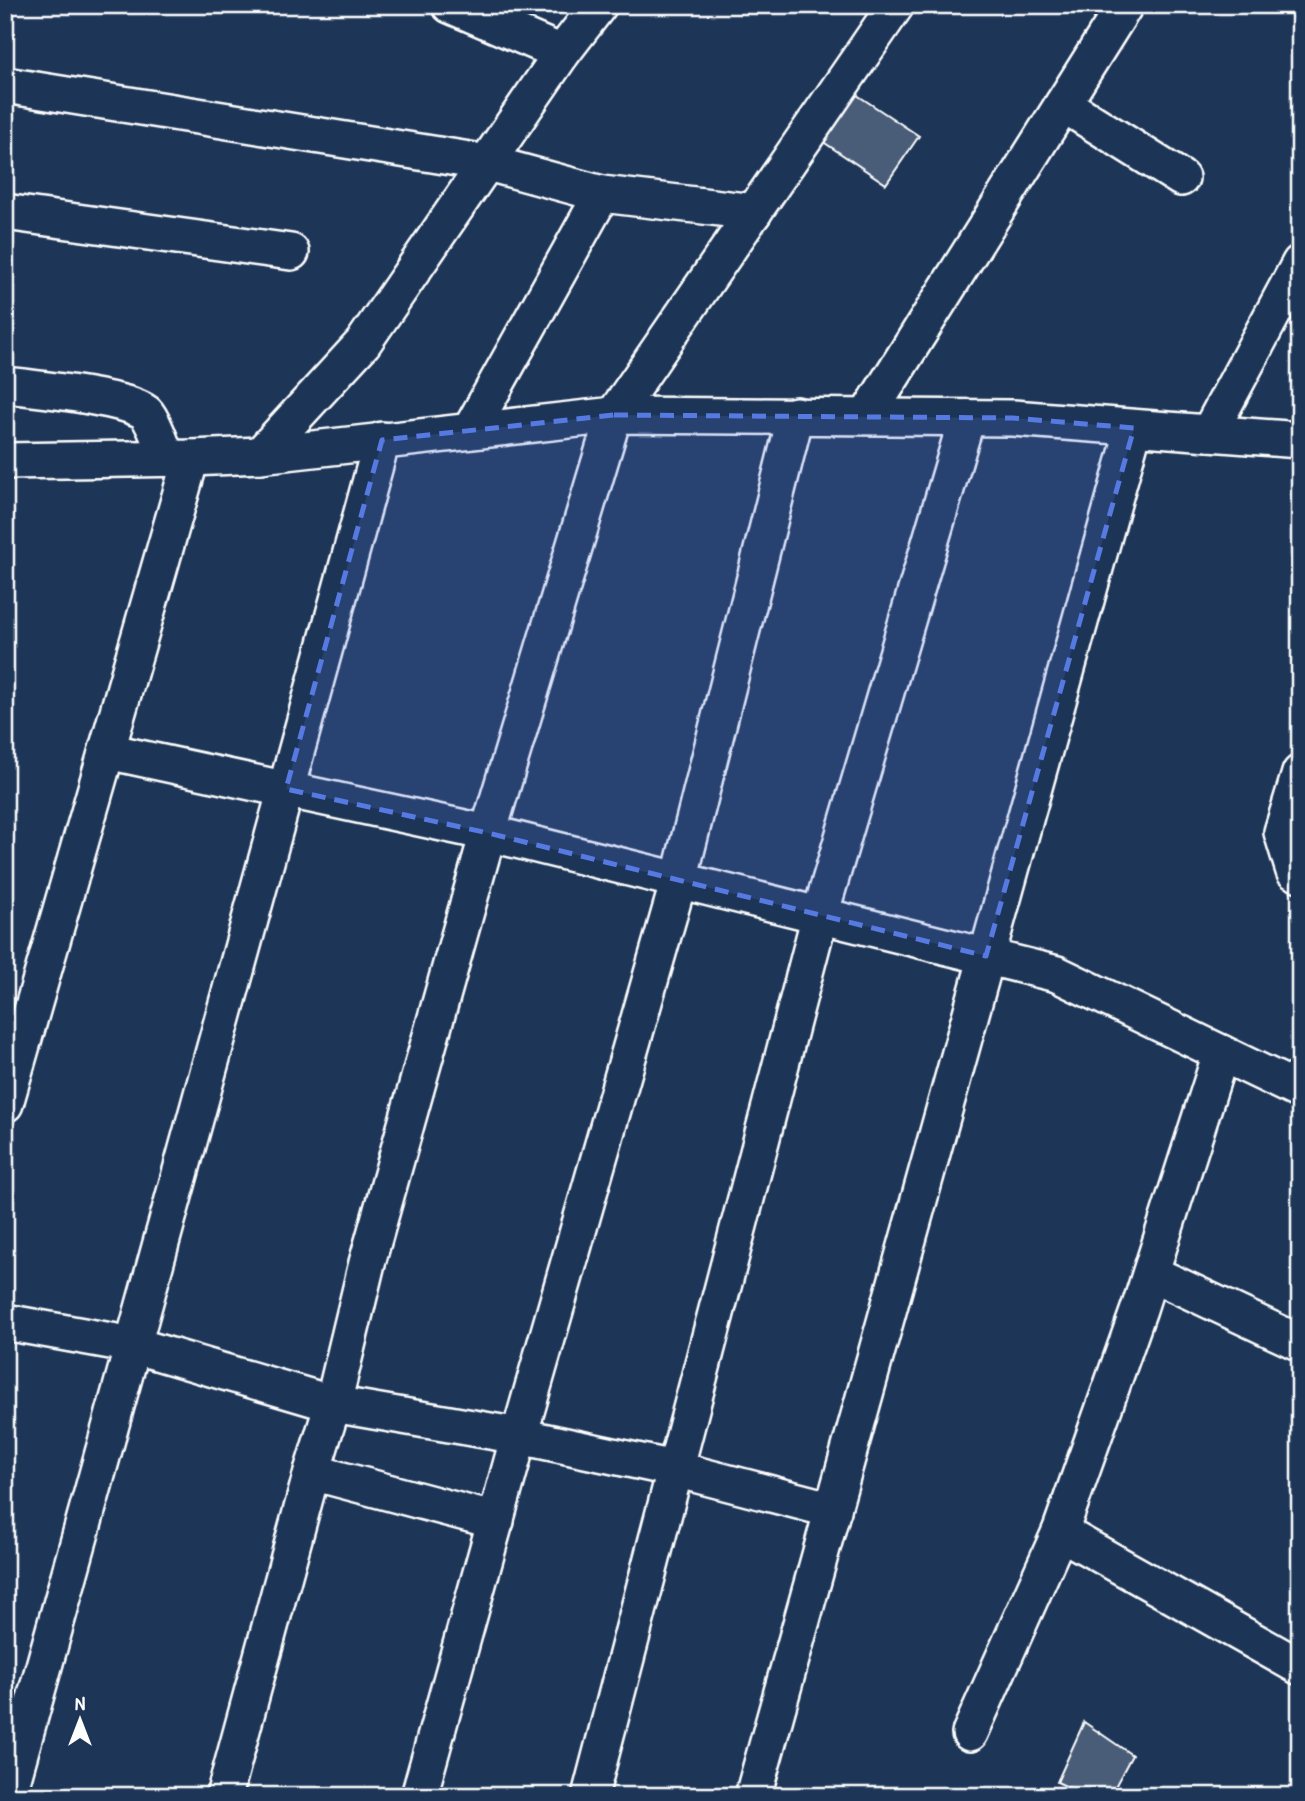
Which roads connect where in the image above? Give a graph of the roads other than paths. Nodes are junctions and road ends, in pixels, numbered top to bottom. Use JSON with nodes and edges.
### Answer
{"nodes":[{"id":1,"x":450,"y":5,"type":"edge"},
{"id":2,"x":600,"y":5,"type":"edge"},
{"id":3,"x":896,"y":5,"type":"edge"},
{"id":4,"x":1125,"y":5,"type":"edge"},
{"id":5,"x":562,"y":53,"type":"junction"},
{"id":6,"x":5,"y":85,"type":"edge"},
{"id":7,"x":1063,"y":104,"type":"junction"},
{"id":8,"x":488,"y":163,"type":"junction"},
{"id":9,"x":1181,"y":178,"type":"dead end"},
{"id":10,"x":602,"y":194,"type":"junction"},
{"id":11,"x":5,"y":212,"type":"edge"},
{"id":12,"x":754,"y":212,"type":"junction"},
{"id":13,"x":291,"y":252,"type":"dead end"},
{"id":14,"x":1300,"y":263,"type":"edge"},
{"id":15,"x":5,"y":384,"type":"edge"},
{"id":16,"x":614,"y":415,"type":"junction"},
{"id":17,"x":796,"y":415,"type":"junction"},
{"id":18,"x":866,"y":416,"type":"junction"},
{"id":19,"x":967,"y":418,"type":"junction"},
{"id":20,"x":1134,"y":428,"type":"junction"},
{"id":21,"x":470,"y":431,"type":"junction"},
{"id":22,"x":1209,"y":433,"type":"junction"},
{"id":23,"x":382,"y":440,"type":"junction"},
{"id":24,"x":1300,"y":440,"type":"edge"},
{"id":25,"x":260,"y":455,"type":"junction"},
{"id":26,"x":179,"y":458,"type":"junction"},
{"id":27,"x":5,"y":461,"type":"edge"},
{"id":28,"x":107,"y":751,"type":"junction"},
{"id":29,"x":1300,"y":773,"type":"edge"},
{"id":30,"x":286,"y":789,"type":"junction"},
{"id":31,"x":488,"y":833,"type":"junction"},
{"id":32,"x":1300,"y":874,"type":"edge"},
{"id":33,"x":679,"y":880,"type":"junction"},
{"id":34,"x":820,"y":915,"type":"junction"},
{"id":35,"x":986,"y":956,"type":"junction"},
{"id":36,"x":1221,"y":1053,"type":"junction"},
{"id":37,"x":1300,"y":1091,"type":"edge"},
{"id":38,"x":5,"y":1104,"type":"edge"},
{"id":39,"x":1151,"y":1273,"type":"junction"},
{"id":40,"x":5,"y":1322,"type":"edge"},
{"id":41,"x":1300,"y":1343,"type":"edge"},
{"id":42,"x":133,"y":1345,"type":"junction"},
{"id":43,"x":333,"y":1405,"type":"junction"},
{"id":44,"x":519,"y":1436,"type":"junction"},
{"id":45,"x":675,"y":1469,"type":"junction"},
{"id":46,"x":312,"y":1472,"type":"junction"},
{"id":47,"x":833,"y":1510,"type":"junction"},
{"id":48,"x":496,"y":1521,"type":"junction"},
{"id":49,"x":1060,"y":1532,"type":"junction"},
{"id":50,"x":1300,"y":1667,"type":"edge"},
{"id":51,"x":970,"y":1733,"type":"dead end"},
{"id":52,"x":8,"y":1796,"type":"edge"},
{"id":53,"x":224,"y":1796,"type":"edge"},
{"id":54,"x":419,"y":1796,"type":"edge"},
{"id":55,"x":590,"y":1796,"type":"edge"},
{"id":56,"x":753,"y":1796,"type":"edge"}],
"edges":[{"from":1,"to":5,"type":"street"},
{"from":2,"to":5,"type":"street"},
{"from":3,"to":12,"type":"street"},
{"from":4,"to":7,"type":"street"},
{"from":5,"to":8,"type":"street"},
{"from":6,"to":8,"type":"street"},
{"from":7,"to":9,"type":"street"},
{"from":7,"to":18,"type":"street"},
{"from":8,"to":10,"type":"street"},
{"from":8,"to":25,"type":"street"},
{"from":10,"to":12,"type":"street"},
{"from":10,"to":21,"type":"street"},
{"from":11,"to":13,"type":"street"},
{"from":12,"to":16,"type":"street"},
{"from":14,"to":22,"type":"street"},
{"from":15,"to":26,"type":"street"},
{"from":16,"to":17,"type":"street"},
{"from":16,"to":21,"type":"street"},
{"from":16,"to":31,"type":"street"},
{"from":17,"to":18,"type":"street"},
{"from":17,"to":33,"type":"street"},
{"from":18,"to":19,"type":"street"},
{"from":19,"to":20,"type":"street"},
{"from":19,"to":34,"type":"street"},
{"from":20,"to":22,"type":"street"},
{"from":20,"to":35,"type":"street"},
{"from":21,"to":23,"type":"street"},
{"from":22,"to":24,"type":"street"},
{"from":23,"to":25,"type":"street"},
{"from":23,"to":30,"type":"street"},
{"from":25,"to":26,"type":"street"},
{"from":26,"to":27,"type":"street"},
{"from":26,"to":28,"type":"street"},
{"from":28,"to":30,"type":"street"},
{"from":28,"to":38,"type":"street"},
{"from":29,"to":32,"type":"street"},
{"from":30,"to":31,"type":"street"},
{"from":30,"to":42,"type":"street"},
{"from":31,"to":33,"type":"street"},
{"from":31,"to":43,"type":"street"},
{"from":33,"to":34,"type":"street"},
{"from":33,"to":44,"type":"street"},
{"from":34,"to":35,"type":"street"},
{"from":34,"to":45,"type":"street"},
{"from":35,"to":36,"type":"street"},
{"from":35,"to":47,"type":"street"},
{"from":36,"to":37,"type":"street"},
{"from":36,"to":39,"type":"street"},
{"from":39,"to":41,"type":"street"},
{"from":39,"to":49,"type":"street"},
{"from":40,"to":42,"type":"street"},
{"from":42,"to":43,"type":"street"},
{"from":42,"to":52,"type":"street"},
{"from":43,"to":44,"type":"street"},
{"from":43,"to":46,"type":"street"},
{"from":44,"to":45,"type":"street"},
{"from":44,"to":48,"type":"street"},
{"from":45,"to":47,"type":"street"},
{"from":45,"to":55,"type":"street"},
{"from":46,"to":48,"type":"street"},
{"from":46,"to":53,"type":"street"},
{"from":47,"to":56,"type":"street"},
{"from":48,"to":54,"type":"street"},
{"from":49,"to":50,"type":"street"},
{"from":49,"to":51,"type":"street"}]}
